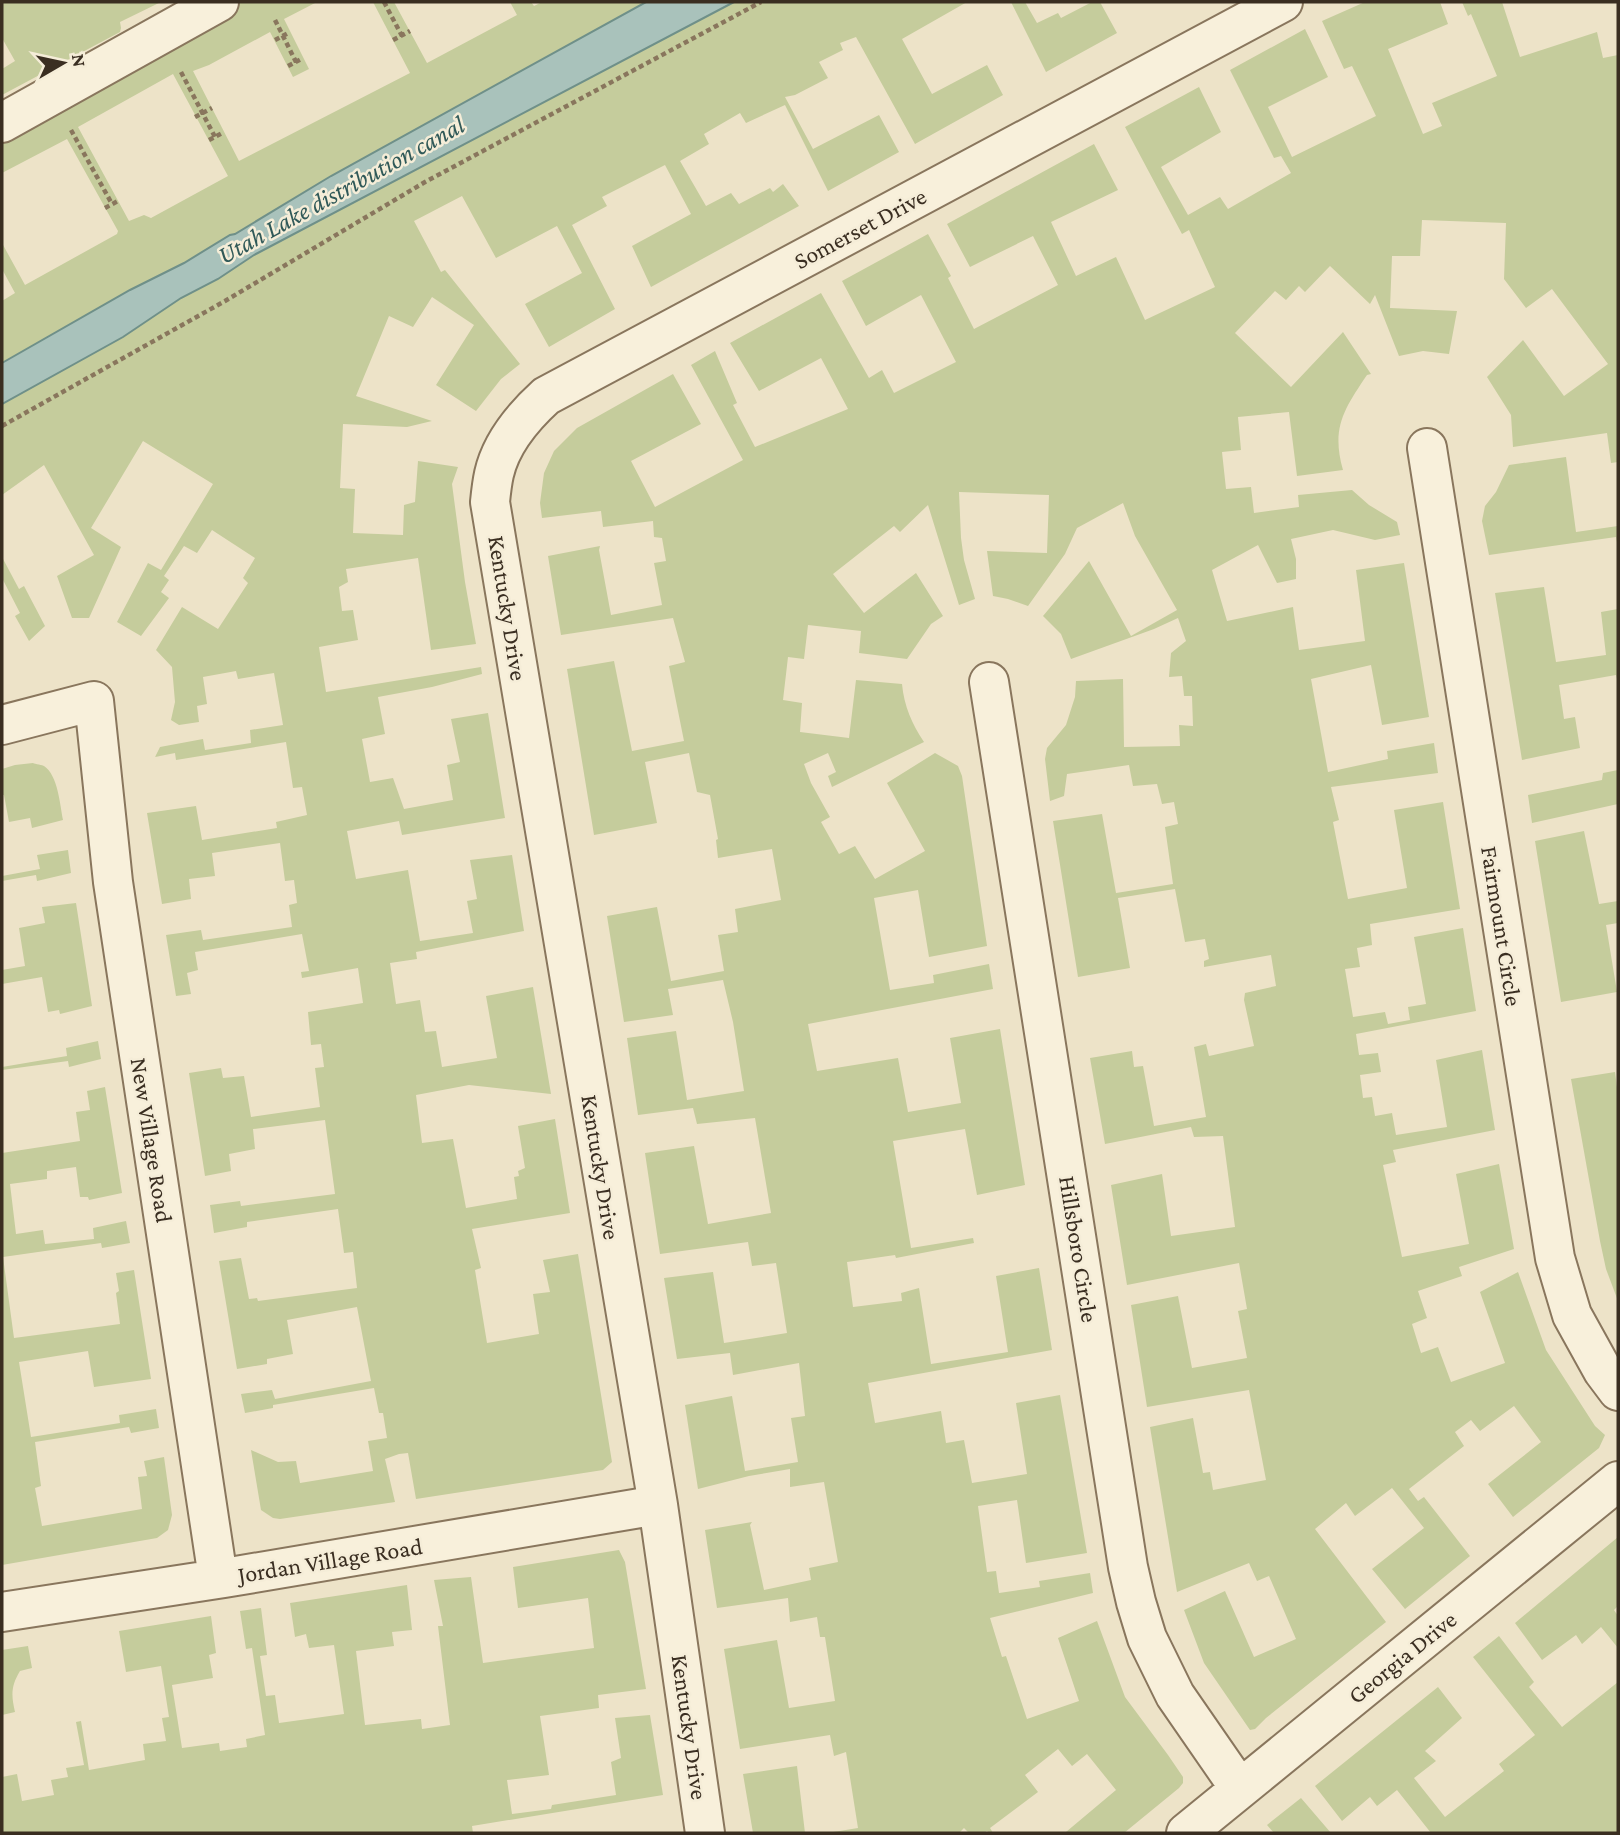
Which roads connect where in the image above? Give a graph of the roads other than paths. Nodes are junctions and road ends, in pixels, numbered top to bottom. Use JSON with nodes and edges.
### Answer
{"nodes":[{"id":1,"x":219,"y":2,"type":"edge"},
{"id":2,"x":1283,"y":2,"type":"edge"},
{"id":3,"x":2,"y":123,"type":"edge"},
{"id":4,"x":1427,"y":448,"type":"dead end"},
{"id":5,"x":490,"y":502,"type":"joint"},
{"id":6,"x":989,"y":682,"type":"dead end"},
{"id":7,"x":2,"y":725,"type":"edge"},
{"id":8,"x":1618,"y":1391,"type":"edge"},
{"id":9,"x":1618,"y":1481,"type":"edge"},
{"id":10,"x":657,"y":1506,"type":"junction"},
{"id":11,"x":218,"y":1578,"type":"junction"},
{"id":12,"x":2,"y":1612,"type":"edge"},
{"id":13,"x":1240,"y":1788,"type":"junction"},
{"id":14,"x":705,"y":1833,"type":"edge"},
{"id":15,"x":1186,"y":1833,"type":"edge"}],
"edges":[{"from":1,"to":3,"type":"street"},
{"from":2,"to":5,"type":"street","name":"Somerset Drive"},
{"from":4,"to":8,"type":"street","name":"Fairmount Circle"},
{"from":5,"to":10,"type":"street","name":"Kentucky Drive"},
{"from":6,"to":13,"type":"street","name":"Hillsboro Circle"},
{"from":7,"to":11,"type":"street","name":"New Village Road"},
{"from":9,"to":13,"type":"street","name":"Georgia Drive"},
{"from":10,"to":11,"type":"street","name":"Jordan Village Road"},
{"from":10,"to":14,"type":"street","name":"Kentucky Drive"},
{"from":11,"to":12,"type":"street","name":"Jordan Village Road"},
{"from":13,"to":15,"type":"street","name":"Georgia Drive"}]}
